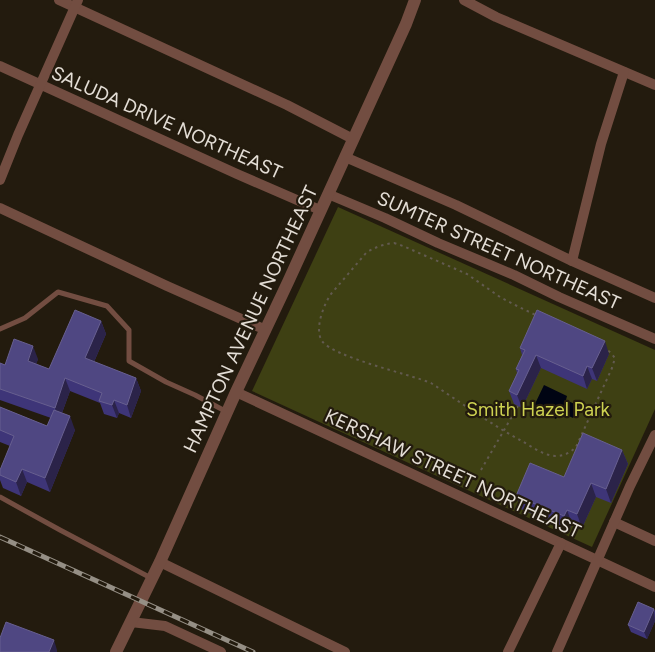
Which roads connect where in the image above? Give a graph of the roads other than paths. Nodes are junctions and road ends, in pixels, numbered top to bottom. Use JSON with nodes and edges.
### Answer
{"nodes":[{"id":1,"x":59,"y":0,"type":"edge"},
{"id":2,"x":415,"y":0,"type":"edge"},
{"id":3,"x":464,"y":0,"type":"edge"},
{"id":4,"x":76,"y":4,"type":"edge"},
{"id":5,"x":0,"y":66,"type":"edge"},
{"id":6,"x":624,"y":72,"type":"junction"},
{"id":7,"x":41,"y":84,"type":"junction"},
{"id":8,"x":655,"y":85,"type":"edge"},
{"id":9,"x":353,"y":139,"type":"junction"},
{"id":10,"x":345,"y":157,"type":"junction"},
{"id":11,"x":0,"y":180,"type":"edge"},
{"id":12,"x":328,"y":194,"type":"junction"},
{"id":13,"x":0,"y":208,"type":"edge"},
{"id":14,"x":320,"y":210,"type":"junction"},
{"id":15,"x":572,"y":261,"type":"junction"},
{"id":16,"x":655,"y":298,"type":"edge"},
{"id":17,"x":0,"y":329,"type":"edge"},
{"id":18,"x":266,"y":330,"type":"junction"},
{"id":19,"x":655,"y":339,"type":"edge"},
{"id":20,"x":236,"y":392,"type":"junction"},
{"id":21,"x":227,"y":412,"type":"junction"},
{"id":22,"x":655,"y":435,"type":"edge"},
{"id":23,"x":0,"y":497,"type":"edge"},
{"id":24,"x":614,"y":522,"type":"junction"},
{"id":25,"x":655,"y":541,"type":"edge"},
{"id":26,"x":561,"y":543,"type":"junction"},
{"id":27,"x":597,"y":560,"type":"junction"},
{"id":28,"x":160,"y":562,"type":"junction"},
{"id":29,"x":152,"y":578,"type":"junction"},
{"id":30,"x":655,"y":587,"type":"edge"},
{"id":31,"x":131,"y":622,"type":"junction"},
{"id":32,"x":116,"y":652,"type":"edge"},
{"id":33,"x":221,"y":652,"type":"edge"},
{"id":34,"x":345,"y":652,"type":"edge"},
{"id":35,"x":508,"y":652,"type":"edge"},
{"id":36,"x":557,"y":652,"type":"edge"}],
"edges":[{"from":1,"to":4,"type":"street"},
{"from":2,"to":9,"type":"street","name":"HAMPTON AVENUE NORTHEAST"},
{"from":3,"to":6,"type":"street"},
{"from":4,"to":7,"type":"street"},
{"from":4,"to":9,"type":"street"},
{"from":5,"to":7,"type":"street","name":"SALUDA DRIVE NORTHEAST"},
{"from":6,"to":8,"type":"street"},
{"from":6,"to":15,"type":"street"},
{"from":7,"to":11,"type":"street"},
{"from":7,"to":14,"type":"street","name":"SALUDA DRIVE NORTHEAST"},
{"from":9,"to":10,"type":"street","name":"HAMPTON AVENUE NORTHEAST"},
{"from":10,"to":12,"type":"street","name":"HAMPTON AVENUE NORTHEAST"},
{"from":10,"to":15,"type":"street","name":"SUMTER STREET NORTHEAST"},
{"from":12,"to":14,"type":"street","name":"HAMPTON AVENUE NORTHEAST"},
{"from":12,"to":19,"type":"street","name":"SUMTER STREET NORTHEAST"},
{"from":13,"to":18,"type":"street"},
{"from":14,"to":18,"type":"street","name":"HAMPTON AVENUE NORTHEAST"},
{"from":15,"to":16,"type":"street","name":"SUMTER STREET NORTHEAST"},
{"from":17,"to":21,"type":"lane"},
{"from":18,"to":20,"type":"street","name":"HAMPTON AVENUE NORTHEAST"},
{"from":20,"to":21,"type":"street","name":"HAMPTON AVENUE NORTHEAST"},
{"from":20,"to":26,"type":"street","name":"KERSHAW STREET NORTHEAST"},
{"from":21,"to":28,"type":"street","name":"HAMPTON AVENUE NORTHEAST"},
{"from":22,"to":24,"type":"street"},
{"from":23,"to":29,"type":"lane"},
{"from":24,"to":25,"type":"street"},
{"from":24,"to":27,"type":"street"},
{"from":26,"to":27,"type":"street","name":"KERSHAW STREET NORTHEAST"},
{"from":26,"to":35,"type":"street"},
{"from":27,"to":30,"type":"street","name":"KERSHAW STREET NORTHEAST"},
{"from":27,"to":36,"type":"street"},
{"from":28,"to":29,"type":"street","name":"HAMPTON AVENUE NORTHEAST"},
{"from":28,"to":34,"type":"street"},
{"from":29,"to":31,"type":"street","name":"HAMPTON AVENUE NORTHEAST"},
{"from":31,"to":32,"type":"street","name":"HAMPTON AVENUE NORTHEAST"},
{"from":31,"to":33,"type":"street"}]}
